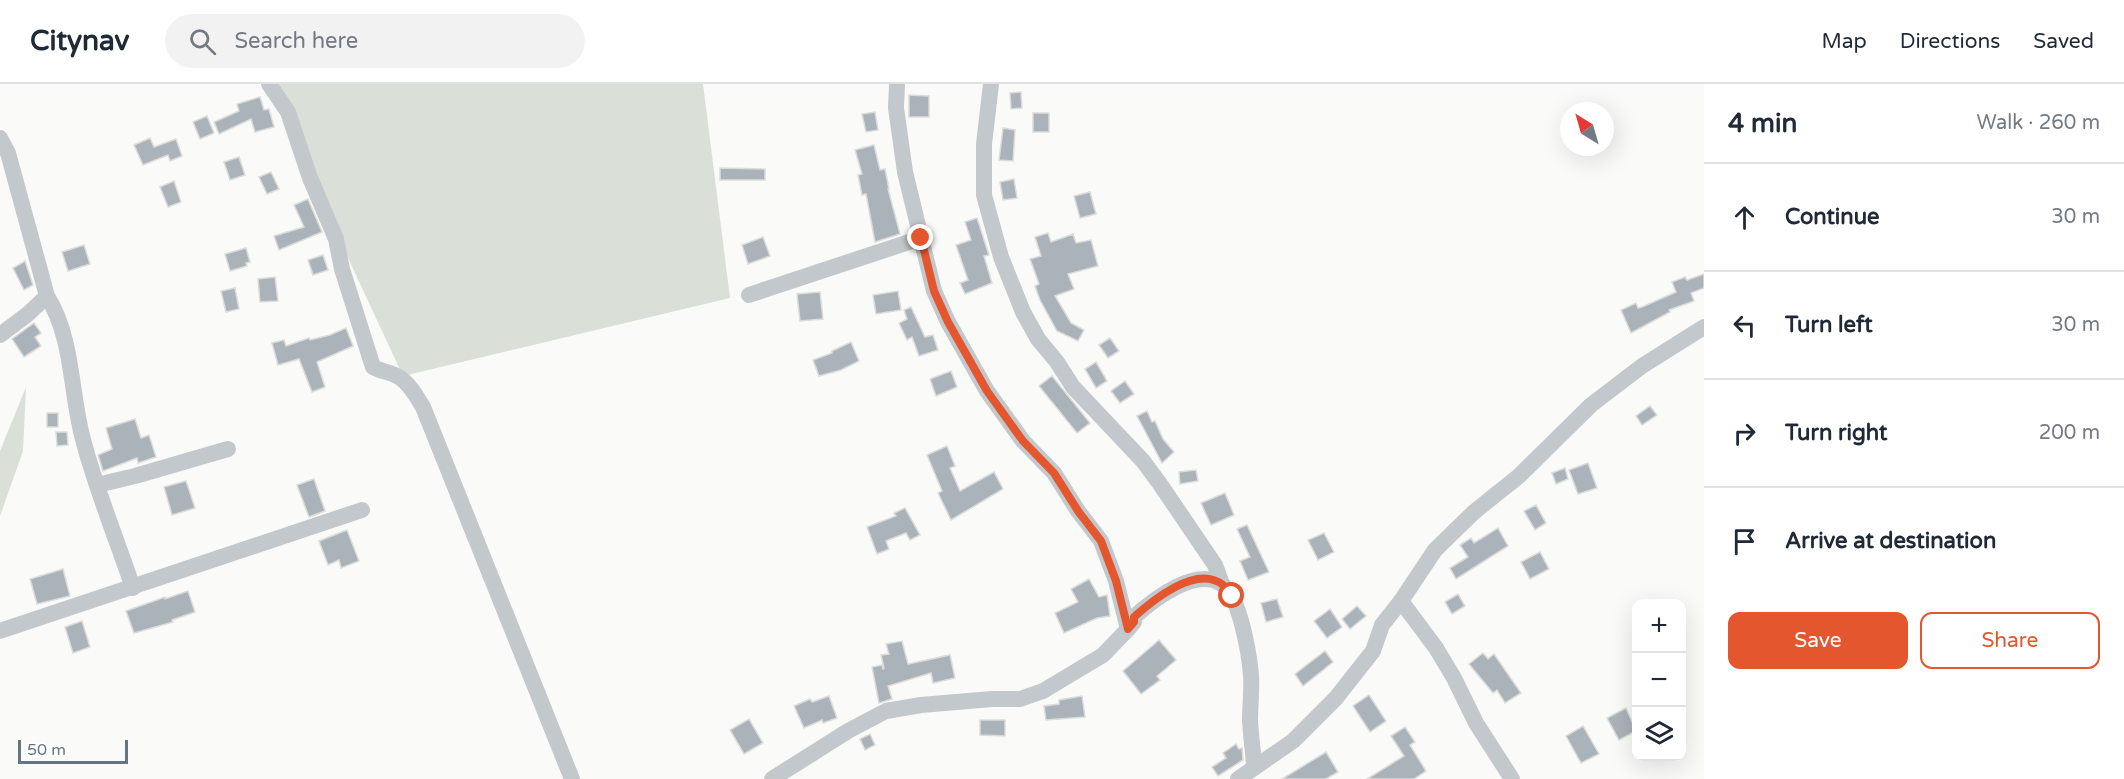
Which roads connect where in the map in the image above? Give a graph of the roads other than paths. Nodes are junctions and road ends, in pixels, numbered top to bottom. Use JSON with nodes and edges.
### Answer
{"nodes":[{"id":1,"x":269,"y":84,"type":"edge"},
{"id":2,"x":897,"y":84,"type":"edge"},
{"id":3,"x":991,"y":84,"type":"edge"},
{"id":4,"x":0,"y":138,"type":"edge"},
{"id":5,"x":921,"y":238,"type":"junction"},
{"id":6,"x":749,"y":295,"type":"dead end"},
{"id":7,"x":47,"y":296,"type":"junction"},
{"id":8,"x":1704,"y":327,"type":"edge"},
{"id":9,"x":0,"y":335,"type":"edge"},
{"id":10,"x":228,"y":449,"type":"dead end"},
{"id":11,"x":97,"y":485,"type":"junction"},
{"id":12,"x":362,"y":510,"type":"dead end"},
{"id":13,"x":1222,"y":584,"type":"junction"},
{"id":14,"x":133,"y":588,"type":"junction"},
{"id":15,"x":1401,"y":601,"type":"junction"},
{"id":16,"x":1128,"y":629,"type":"junction"},
{"id":17,"x":0,"y":632,"type":"edge"},
{"id":18,"x":1254,"y":766,"type":"junction"},
{"id":19,"x":572,"y":779,"type":"edge"},
{"id":20,"x":772,"y":779,"type":"edge"},
{"id":21,"x":1238,"y":779,"type":"edge"},
{"id":22,"x":1512,"y":779,"type":"edge"}],
"edges":[{"from":1,"to":19,"type":"street"},
{"from":2,"to":5,"type":"street"},
{"from":3,"to":13,"type":"street"},
{"from":4,"to":7,"type":"street"},
{"from":5,"to":6,"type":"street"},
{"from":5,"to":16,"type":"street"},
{"from":7,"to":9,"type":"street"},
{"from":7,"to":11,"type":"street"},
{"from":8,"to":15,"type":"street"},
{"from":10,"to":11,"type":"street"},
{"from":11,"to":14,"type":"street"},
{"from":12,"to":14,"type":"street"},
{"from":13,"to":16,"type":"street"},
{"from":13,"to":18,"type":"street"},
{"from":14,"to":17,"type":"street"},
{"from":15,"to":18,"type":"street"},
{"from":15,"to":22,"type":"street"},
{"from":16,"to":20,"type":"street"},
{"from":18,"to":21,"type":"street"}]}
